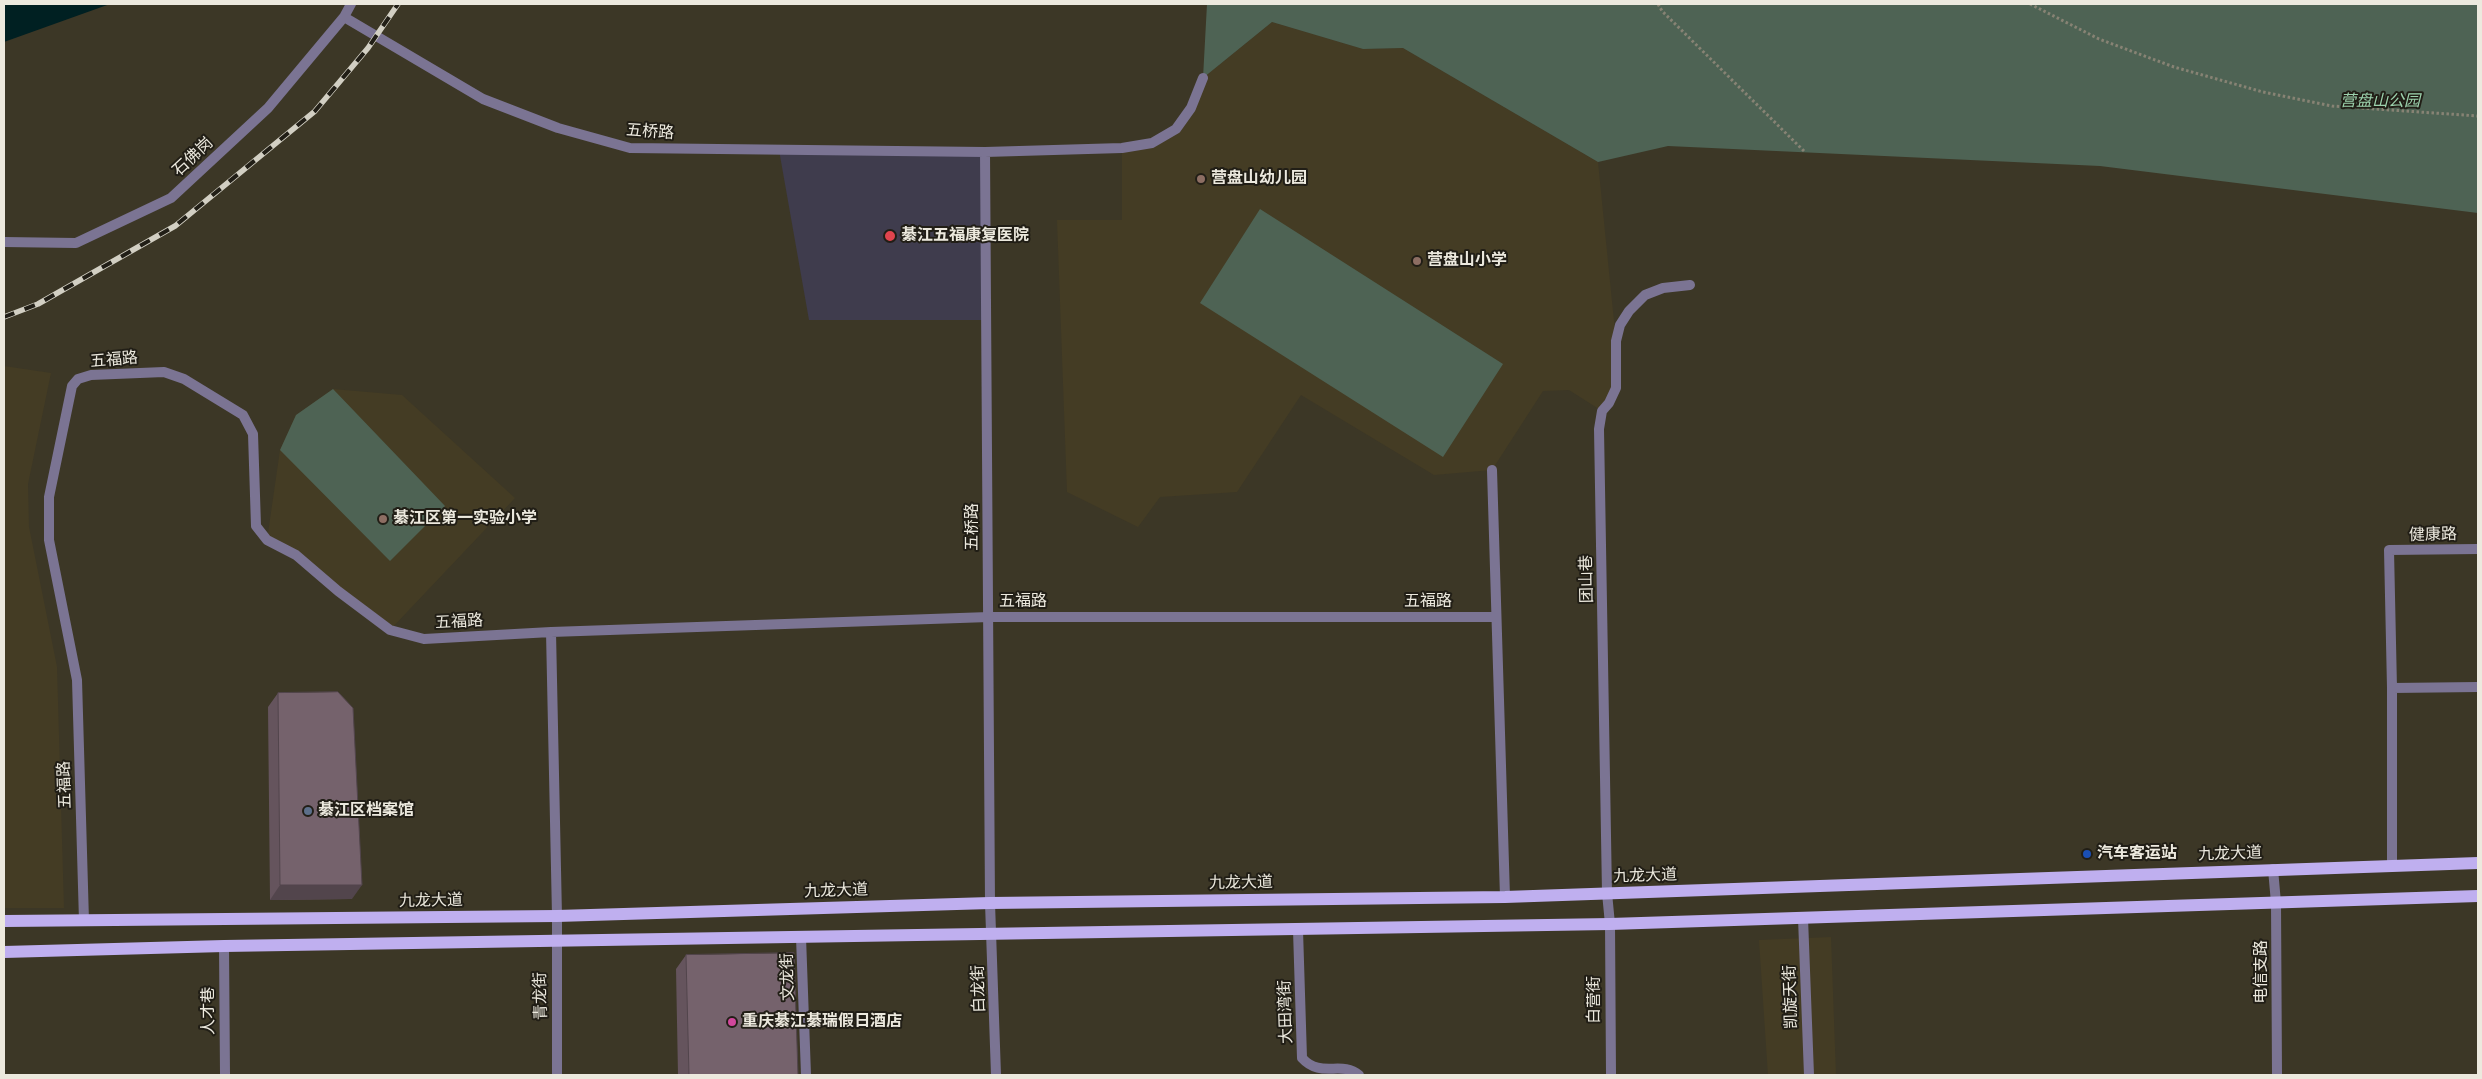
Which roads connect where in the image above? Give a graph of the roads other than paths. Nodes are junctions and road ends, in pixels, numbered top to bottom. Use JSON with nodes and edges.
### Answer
{"nodes":[{"id":1,"x":352,"y":4,"type":"edge"},
{"id":2,"x":344,"y":17,"type":"junction"},
{"id":3,"x":1203,"y":78,"type":"dead end"},
{"id":4,"x":985,"y":152,"type":"junction"},
{"id":5,"x":4,"y":242,"type":"edge"},
{"id":6,"x":1690,"y":286,"type":"dead end"},
{"id":7,"x":1492,"y":470,"type":"dead end"},
{"id":8,"x":2478,"y":549,"type":"edge"},
{"id":9,"x":988,"y":617,"type":"junction"},
{"id":10,"x":1496,"y":617,"type":"junction"},
{"id":11,"x":551,"y":632,"type":"junction"},
{"id":12,"x":2478,"y":687,"type":"edge"},
{"id":13,"x":2392,"y":688,"type":"junction"},
{"id":14,"x":2478,"y":863,"type":"edge"},
{"id":15,"x":2392,"y":866,"type":"junction"},
{"id":16,"x":2274,"y":869,"type":"junction"},
{"id":17,"x":1607,"y":894,"type":"junction"},
{"id":18,"x":1505,"y":896,"type":"junction"},
{"id":19,"x":2478,"y":896,"type":"edge"},
{"id":20,"x":990,"y":902,"type":"junction"},
{"id":21,"x":2276,"y":903,"type":"junction"},
{"id":22,"x":557,"y":916,"type":"junction"},
{"id":23,"x":1803,"y":918,"type":"junction"},
{"id":24,"x":4,"y":921,"type":"edge"},
{"id":25,"x":84,"y":921,"type":"junction"},
{"id":26,"x":1610,"y":924,"type":"junction"},
{"id":27,"x":1298,"y":930,"type":"junction"},
{"id":28,"x":992,"y":934,"type":"junction"},
{"id":29,"x":801,"y":937,"type":"junction"},
{"id":30,"x":556,"y":941,"type":"junction"},
{"id":31,"x":224,"y":946,"type":"junction"},
{"id":32,"x":4,"y":952,"type":"edge"},
{"id":33,"x":225,"y":1075,"type":"edge"},
{"id":34,"x":557,"y":1075,"type":"edge"},
{"id":35,"x":806,"y":1075,"type":"edge"},
{"id":36,"x":996,"y":1075,"type":"edge"},
{"id":37,"x":1359,"y":1075,"type":"edge"},
{"id":38,"x":1611,"y":1075,"type":"edge"},
{"id":39,"x":1809,"y":1075,"type":"edge"},
{"id":40,"x":2278,"y":1075,"type":"edge"}],
"edges":[{"from":1,"to":2,"type":"street","name":"石佛岗"},
{"from":2,"to":4,"type":"street","name":"五桥路"},
{"from":2,"to":5,"type":"street","name":"石佛岗"},
{"from":3,"to":4,"type":"street","name":"五桥路"},
{"from":4,"to":9,"type":"street","name":"五桥路"},
{"from":6,"to":17,"type":"street","name":"团山巷"},
{"from":7,"to":10,"type":"street"},
{"from":8,"to":13,"type":"street","name":"健康路"},
{"from":9,"to":10,"type":"street","name":"五福路"},
{"from":9,"to":11,"type":"street","name":"五福路"},
{"from":9,"to":20,"type":"street","name":"五桥路"},
{"from":10,"to":18,"type":"street"},
{"from":11,"to":22,"type":"street"},
{"from":11,"to":25,"type":"street","name":"五福路"},
{"from":12,"to":13,"type":"street"},
{"from":13,"to":15,"type":"street"},
{"from":14,"to":15,"type":"main road","name":"九龙大道"},
{"from":15,"to":16,"type":"main road","name":"九龙大道"},
{"from":16,"to":17,"type":"main road","name":"九龙大道"},
{"from":16,"to":21,"type":"street","name":"电信支路"},
{"from":17,"to":18,"type":"main road","name":"九龙大道"},
{"from":17,"to":26,"type":"street","name":"团山巷"},
{"from":18,"to":20,"type":"main road","name":"九龙大道"},
{"from":19,"to":21,"type":"main road"},
{"from":20,"to":22,"type":"main road","name":"九龙大道"},
{"from":20,"to":28,"type":"street","name":"白龙街"},
{"from":21,"to":23,"type":"main road"},
{"from":21,"to":40,"type":"street","name":"电信支路"},
{"from":22,"to":25,"type":"main road","name":"九龙大道"},
{"from":22,"to":30,"type":"street","name":"青龙街"},
{"from":23,"to":26,"type":"main road"},
{"from":23,"to":39,"type":"street","name":"凯旋天街"},
{"from":24,"to":25,"type":"main road","name":"九龙大道"},
{"from":26,"to":27,"type":"main road"},
{"from":26,"to":38,"type":"street","name":"白营街"},
{"from":27,"to":28,"type":"main road"},
{"from":27,"to":37,"type":"street","name":"大田湾街"},
{"from":28,"to":29,"type":"main road"},
{"from":28,"to":36,"type":"street","name":"白龙街"},
{"from":29,"to":30,"type":"main road"},
{"from":29,"to":35,"type":"street","name":"文龙街"},
{"from":30,"to":31,"type":"main road"},
{"from":30,"to":34,"type":"street","name":"青龙街"},
{"from":31,"to":32,"type":"main road"},
{"from":31,"to":33,"type":"street","name":"人才巷"}]}
